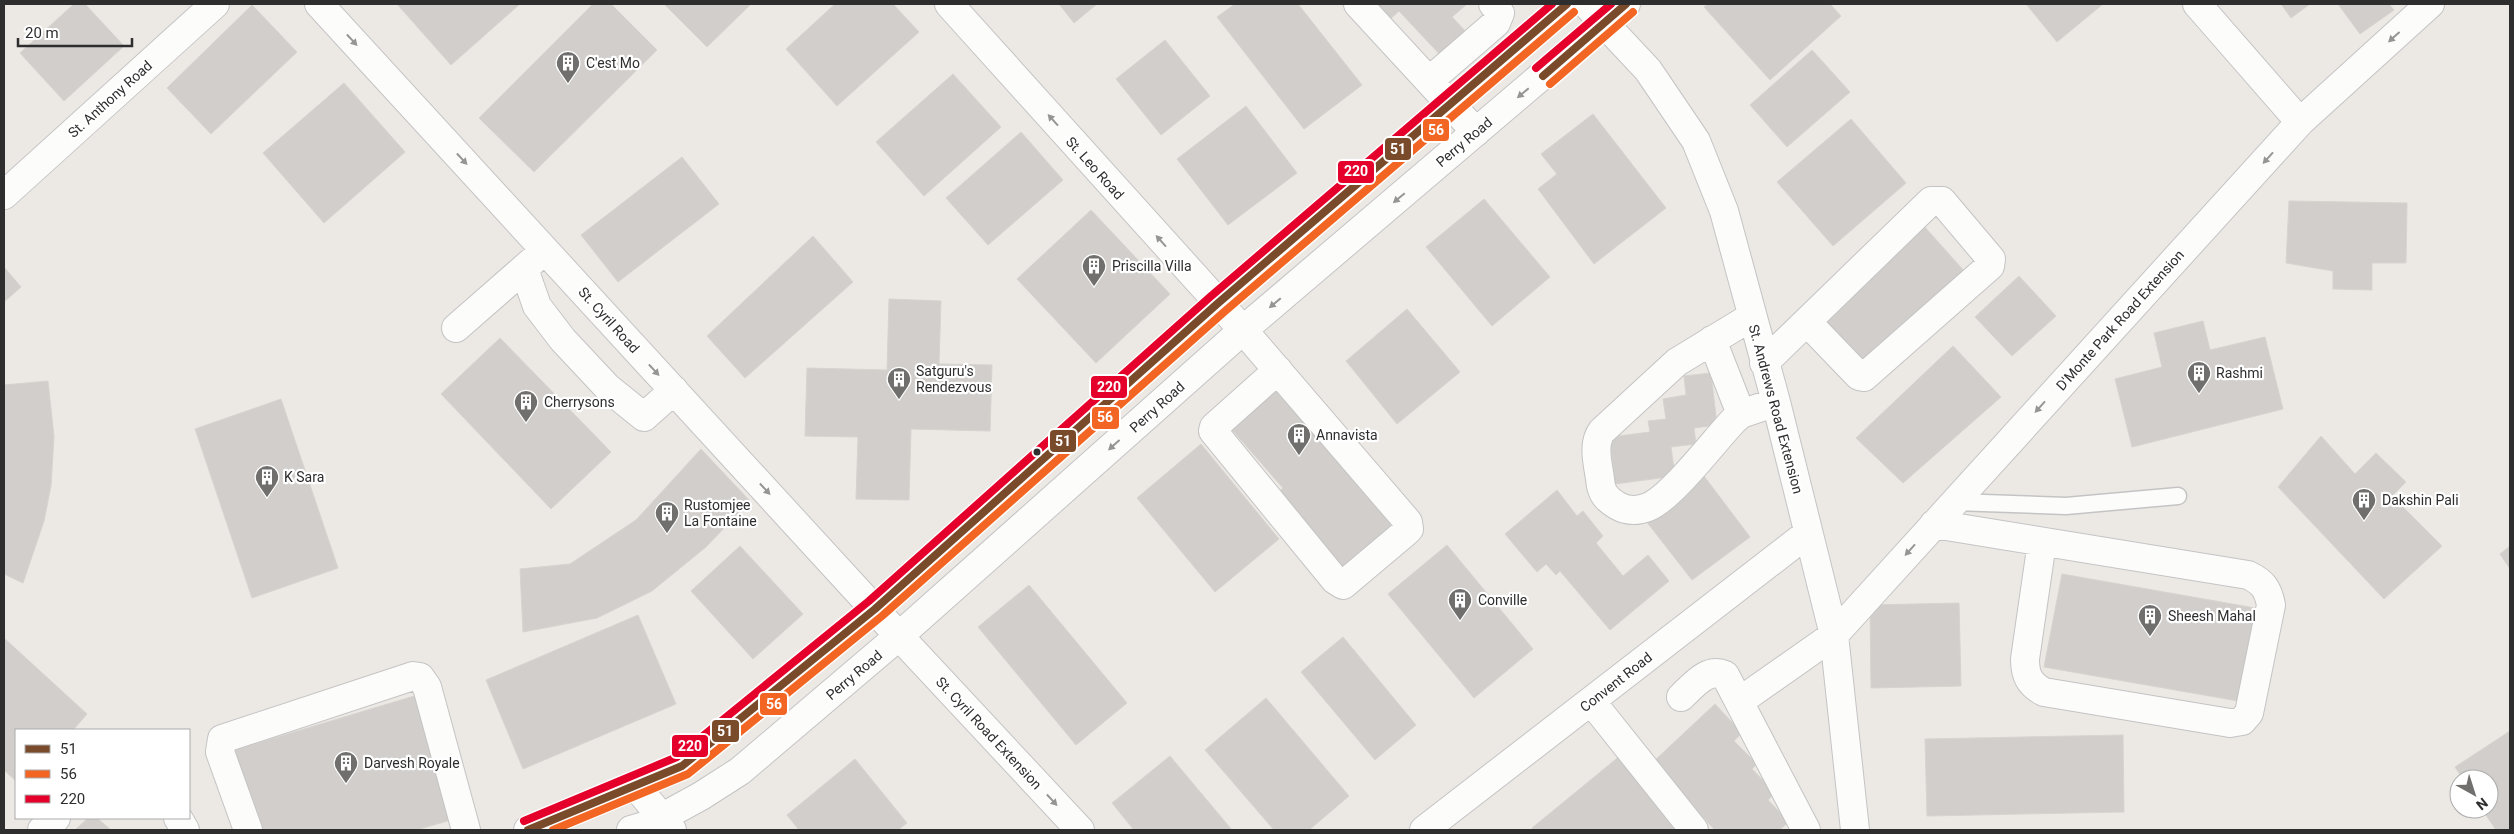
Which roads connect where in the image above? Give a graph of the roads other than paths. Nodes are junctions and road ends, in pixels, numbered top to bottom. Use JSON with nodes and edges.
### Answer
{"nodes":[{"id":1,"x":215,"y":4,"type":"edge"},
{"id":2,"x":319,"y":4,"type":"edge"},
{"id":3,"x":949,"y":4,"type":"edge"},
{"id":4,"x":1358,"y":4,"type":"edge"},
{"id":5,"x":1493,"y":4,"type":"edge"},
{"id":6,"x":1567,"y":4,"type":"edge"},
{"id":7,"x":1586,"y":4,"type":"edge"},
{"id":8,"x":1626,"y":4,"type":"edge"},
{"id":9,"x":2197,"y":4,"type":"edge"},
{"id":10,"x":2430,"y":4,"type":"edge"},
{"id":11,"x":1604,"y":24,"type":"junction"},
{"id":12,"x":1429,"y":81,"type":"junction"},
{"id":13,"x":1451,"y":104,"type":"junction"},
{"id":14,"x":2300,"y":122,"type":"junction"},
{"id":15,"x":1476,"y":132,"type":"junction"},
{"id":16,"x":4,"y":195,"type":"edge"},
{"id":17,"x":545,"y":250,"type":"junction"},
{"id":18,"x":524,"y":269,"type":"junction"},
{"id":19,"x":1217,"y":304,"type":"junction"},
{"id":20,"x":1752,"y":316,"type":"junction"},
{"id":21,"x":1807,"y":322,"type":"junction"},
{"id":22,"x":456,"y":328,"type":"dead end"},
{"id":23,"x":1243,"y":330,"type":"junction"},
{"id":24,"x":1712,"y":340,"type":"junction"},
{"id":25,"x":1764,"y":363,"type":"junction"},
{"id":26,"x":1278,"y":370,"type":"junction"},
{"id":27,"x":674,"y":390,"type":"junction"},
{"id":28,"x":1776,"y":402,"type":"junction"},
{"id":29,"x":1741,"y":414,"type":"junction"},
{"id":30,"x":2178,"y":496,"type":"dead end"},
{"id":31,"x":1955,"y":502,"type":"junction"},
{"id":32,"x":1934,"y":524,"type":"junction"},
{"id":33,"x":1808,"y":533,"type":"junction"},
{"id":34,"x":2042,"y":542,"type":"junction"},
{"id":35,"x":875,"y":610,"type":"junction"},
{"id":36,"x":1834,"y":635,"type":"junction"},
{"id":37,"x":899,"y":636,"type":"junction"},
{"id":38,"x":1680,"y":697,"type":"dead end"},
{"id":39,"x":1591,"y":701,"type":"junction"},
{"id":40,"x":1740,"y":701,"type":"junction"},
{"id":41,"x":635,"y":786,"type":"junction"},
{"id":42,"x":55,"y":819,"type":"edge"},
{"id":43,"x":179,"y":819,"type":"edge"},
{"id":44,"x":1853,"y":820,"type":"edge"},
{"id":45,"x":666,"y":824,"type":"edge"},
{"id":46,"x":42,"y":830,"type":"edge"},
{"id":47,"x":185,"y":830,"type":"edge"},
{"id":48,"x":248,"y":830,"type":"edge"},
{"id":49,"x":466,"y":830,"type":"edge"},
{"id":50,"x":528,"y":830,"type":"edge"},
{"id":51,"x":631,"y":830,"type":"edge"},
{"id":52,"x":1080,"y":830,"type":"edge"},
{"id":53,"x":1424,"y":830,"type":"edge"},
{"id":54,"x":1694,"y":830,"type":"edge"},
{"id":55,"x":1806,"y":830,"type":"edge"},
{"id":56,"x":1832,"y":830,"type":"edge"}],
"edges":[{"from":1,"to":16,"type":"street","name":"St. Anthony Road"},
{"from":2,"to":17,"type":"street","name":"St. Cyril Road","one_way":true},
{"from":19,"to":3,"type":"street","name":"St. Leo Road","one_way":true},
{"from":4,"to":12,"type":"street"},
{"from":5,"to":12,"type":"street"},
{"from":6,"to":13,"type":"street"},
{"from":7,"to":11,"type":"street","name":"St. Andrews Road Extension"},
{"from":8,"to":11,"type":"street","name":"Perry Road"},
{"from":9,"to":14,"type":"street"},
{"from":10,"to":14,"type":"street","name":"D'Monte Park Road Extension","one_way":true},
{"from":11,"to":15,"type":"street","name":"Perry Road","one_way":true},
{"from":11,"to":20,"type":"street","name":"St. Andrews Road Extension"},
{"from":12,"to":13,"type":"street"},
{"from":13,"to":15,"type":"street"},
{"from":13,"to":19,"type":"street"},
{"from":14,"to":31,"type":"street","name":"D'Monte Park Road Extension","one_way":true},
{"from":15,"to":23,"type":"street","name":"Perry Road","one_way":true},
{"from":17,"to":18,"type":"street"},
{"from":17,"to":27,"type":"street","name":"St. Cyril Road","one_way":true},
{"from":18,"to":22,"type":"street"},
{"from":18,"to":27,"type":"street"},
{"from":19,"to":23,"type":"street","name":"St. Leo Road"},
{"from":19,"to":35,"type":"street"},
{"from":20,"to":24,"type":"street"},
{"from":20,"to":25,"type":"street","name":"St. Andrews Road Extension"},
{"from":21,"to":21,"type":"street"},
{"from":21,"to":25,"type":"street"},
{"from":23,"to":26,"type":"street","name":"St. Leo Road"},
{"from":23,"to":37,"type":"street","name":"Perry Road","one_way":true},
{"from":24,"to":29,"type":"street"},
{"from":24,"to":29,"type":"street"},
{"from":25,"to":28,"type":"street","name":"St. Andrews Road Extension"},
{"from":26,"to":26,"type":"street","name":"St. Leo Road"},
{"from":27,"to":35,"type":"street","name":"St. Cyril Road","one_way":true},
{"from":28,"to":29,"type":"street"},
{"from":28,"to":33,"type":"street","name":"St. Andrews Road Extension"},
{"from":30,"to":31,"type":"lane"},
{"from":31,"to":32,"type":"street","name":"D'Monte Park Road Extension"},
{"from":32,"to":34,"type":"street"},
{"from":32,"to":36,"type":"street","name":"D'Monte Park Road Extension","one_way":true},
{"from":33,"to":36,"type":"street","name":"St. Andrews Road Extension"},
{"from":33,"to":39,"type":"street","name":"Convent Road"},
{"from":34,"to":34,"type":"street"},
{"from":35,"to":37,"type":"street","name":"St. Cyril Road"},
{"from":35,"to":41,"type":"street"},
{"from":36,"to":40,"type":"street","name":"D'Monte Park Road Extension"},
{"from":36,"to":44,"type":"street","name":"St. Andrews Road Extension"},
{"from":37,"to":45,"type":"street","name":"Perry Road"},
{"from":37,"to":52,"type":"street","name":"St. Cyril Road Extension","one_way":true},
{"from":38,"to":40,"type":"street"},
{"from":39,"to":53,"type":"street","name":"Convent Road"},
{"from":39,"to":54,"type":"street"},
{"from":40,"to":55,"type":"street"},
{"from":41,"to":45,"type":"street"},
{"from":41,"to":50,"type":"street"},
{"from":42,"to":46,"type":"street"},
{"from":43,"to":47,"type":"street"},
{"from":44,"to":56,"type":"street"},
{"from":45,"to":51,"type":"street","name":"Perry Road"},
{"from":48,"to":49,"type":"street"}]}
